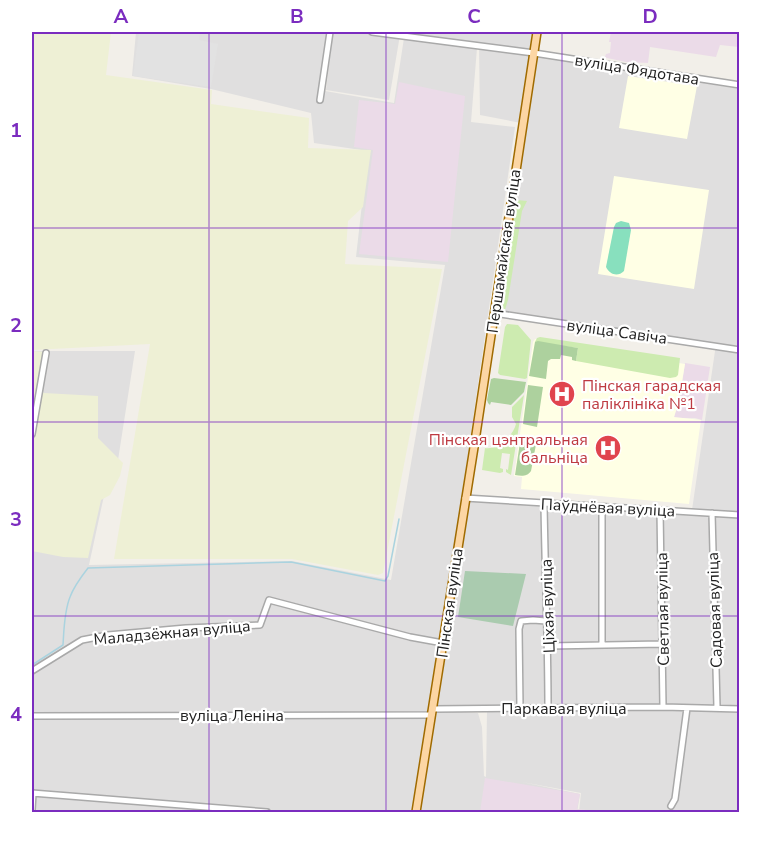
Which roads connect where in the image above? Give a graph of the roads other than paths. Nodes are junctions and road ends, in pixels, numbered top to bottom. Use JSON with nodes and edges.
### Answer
{"nodes":[{"id":1,"x":372,"y":32,"type":"edge"},
{"id":2,"x":537,"y":32,"type":"edge"},
{"id":3,"x":330,"y":33,"type":"edge"},
{"id":4,"x":534,"y":53,"type":"junction"},
{"id":5,"x":740,"y":85,"type":"edge"},
{"id":6,"x":320,"y":100,"type":"dead end"},
{"id":7,"x":494,"y":313,"type":"junction"},
{"id":8,"x":740,"y":350,"type":"edge"},
{"id":9,"x":46,"y":353,"type":"dead end"},
{"id":10,"x":32,"y":434,"type":"edge"},
{"id":11,"x":465,"y":498,"type":"junction"},
{"id":12,"x":544,"y":503,"type":"junction"},
{"id":13,"x":602,"y":507,"type":"junction"},
{"id":14,"x":660,"y":510,"type":"junction"},
{"id":15,"x":712,"y":513,"type":"junction"},
{"id":16,"x":740,"y":515,"type":"edge"},
{"id":17,"x":546,"y":621,"type":"junction"},
{"id":18,"x":443,"y":644,"type":"junction"},
{"id":19,"x":663,"y":644,"type":"junction"},
{"id":20,"x":602,"y":645,"type":"junction"},
{"id":21,"x":548,"y":646,"type":"junction"},
{"id":22,"x":32,"y":672,"type":"edge"},
{"id":23,"x":663,"y":707,"type":"junction"},
{"id":24,"x":520,"y":708,"type":"junction"},
{"id":25,"x":548,"y":708,"type":"junction"},
{"id":26,"x":687,"y":708,"type":"junction"},
{"id":27,"x":717,"y":708,"type":"junction"},
{"id":28,"x":740,"y":709,"type":"edge"},
{"id":29,"x":435,"y":711,"type":"junction"},
{"id":30,"x":32,"y":716,"type":"edge"},
{"id":31,"x":32,"y":793,"type":"edge"},
{"id":32,"x":671,"y":806,"type":"dead end"},
{"id":33,"x":32,"y":810,"type":"edge"},
{"id":34,"x":267,"y":813,"type":"edge"},
{"id":35,"x":416,"y":813,"type":"edge"}],
"edges":[{"from":1,"to":4,"type":"street","name":"вуліца Фядотава"},
{"from":2,"to":4,"type":"main road","name":"Першамайская вуліца"},
{"from":3,"to":6,"type":"street"},
{"from":4,"to":5,"type":"street","name":"вуліца Фядотава"},
{"from":4,"to":7,"type":"main road","name":"Першамайская вуліца"},
{"from":7,"to":8,"type":"street","name":"вуліца Савіча"},
{"from":7,"to":11,"type":"main road","name":"Першамайская вуліца"},
{"from":9,"to":10,"type":"street"},
{"from":11,"to":12,"type":"street","name":"Паўднёвая вуліца"},
{"from":11,"to":18,"type":"main road","name":"Пінская вуліца"},
{"from":12,"to":13,"type":"street","name":"Паўднёвая вуліца"},
{"from":12,"to":17,"type":"street","name":"Ціхая вуліца"},
{"from":13,"to":14,"type":"street","name":"Паўднёвая вуліца"},
{"from":13,"to":20,"type":"street"},
{"from":14,"to":15,"type":"street","name":"Паўднёвая вуліца"},
{"from":14,"to":19,"type":"street","name":"Светлая вуліца"},
{"from":15,"to":16,"type":"street","name":"Паўднёвая вуліца"},
{"from":15,"to":27,"type":"street","name":"Садовая вуліца"},
{"from":17,"to":21,"type":"street","name":"Ціхая вуліца"},
{"from":17,"to":24,"type":"street"},
{"from":18,"to":22,"type":"street","name":"Маладзёжная вуліца"},
{"from":18,"to":29,"type":"main road","name":"Пінская вуліца"},
{"from":19,"to":20,"type":"street"},
{"from":19,"to":23,"type":"street","name":"Светлая вуліца"},
{"from":20,"to":21,"type":"street"},
{"from":21,"to":25,"type":"street","name":"Ціхая вуліца"},
{"from":23,"to":25,"type":"street","name":"Паркавая вуліца"},
{"from":23,"to":26,"type":"street","name":"Паркавая вуліца"},
{"from":24,"to":25,"type":"street","name":"Паркавая вуліца"},
{"from":24,"to":29,"type":"street","name":"Паркавая вуліца"},
{"from":26,"to":27,"type":"street","name":"Паркавая вуліца"},
{"from":26,"to":32,"type":"street"},
{"from":27,"to":28,"type":"street","name":"Паркавая вуліца"},
{"from":29,"to":30,"type":"street","name":"вуліца Леніна"},
{"from":29,"to":35,"type":"main road","name":"Пінская вуліца"},
{"from":31,"to":33,"type":"street"},
{"from":31,"to":34,"type":"street"}]}
